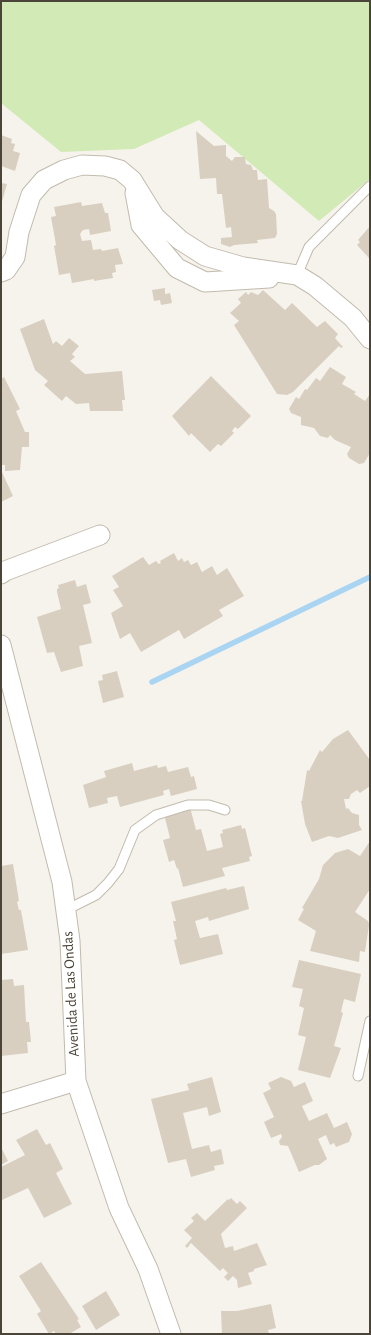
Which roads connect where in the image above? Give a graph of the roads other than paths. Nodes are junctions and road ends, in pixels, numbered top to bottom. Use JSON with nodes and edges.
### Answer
{"nodes":[{"id":1,"x":132,"y":180,"type":"junction"},
{"id":2,"x":370,"y":186,"type":"edge"},
{"id":3,"x":1,"y":272,"type":"edge"},
{"id":4,"x":297,"y":276,"type":"junction"},
{"id":5,"x":370,"y":339,"type":"edge"},
{"id":6,"x":100,"y":535,"type":"dead end"},
{"id":7,"x":1,"y":574,"type":"edge"},
{"id":8,"x":1,"y":644,"type":"edge"},
{"id":9,"x":225,"y":810,"type":"dead end"},
{"id":10,"x":66,"y":910,"type":"junction"},
{"id":11,"x":370,"y":1021,"type":"edge"},
{"id":12,"x":358,"y":1076,"type":"dead end"},
{"id":13,"x":76,"y":1082,"type":"junction"},
{"id":14,"x":1,"y":1104,"type":"edge"},
{"id":15,"x":171,"y":1334,"type":"edge"}],
"edges":[{"from":1,"to":3,"type":"street"},
{"from":1,"to":4,"type":"street"},
{"from":1,"to":4,"type":"street"},
{"from":2,"to":4,"type":"lane"},
{"from":4,"to":5,"type":"street"},
{"from":6,"to":7,"type":"street"},
{"from":8,"to":10,"type":"street","name":"Avenida de Las Ondas"},
{"from":9,"to":10,"type":"lane"},
{"from":10,"to":13,"type":"street","name":"Avenida de Las Ondas"},
{"from":11,"to":12,"type":"lane"},
{"from":13,"to":14,"type":"street"},
{"from":13,"to":15,"type":"street","name":"Avenida de Las Ondas"}]}
